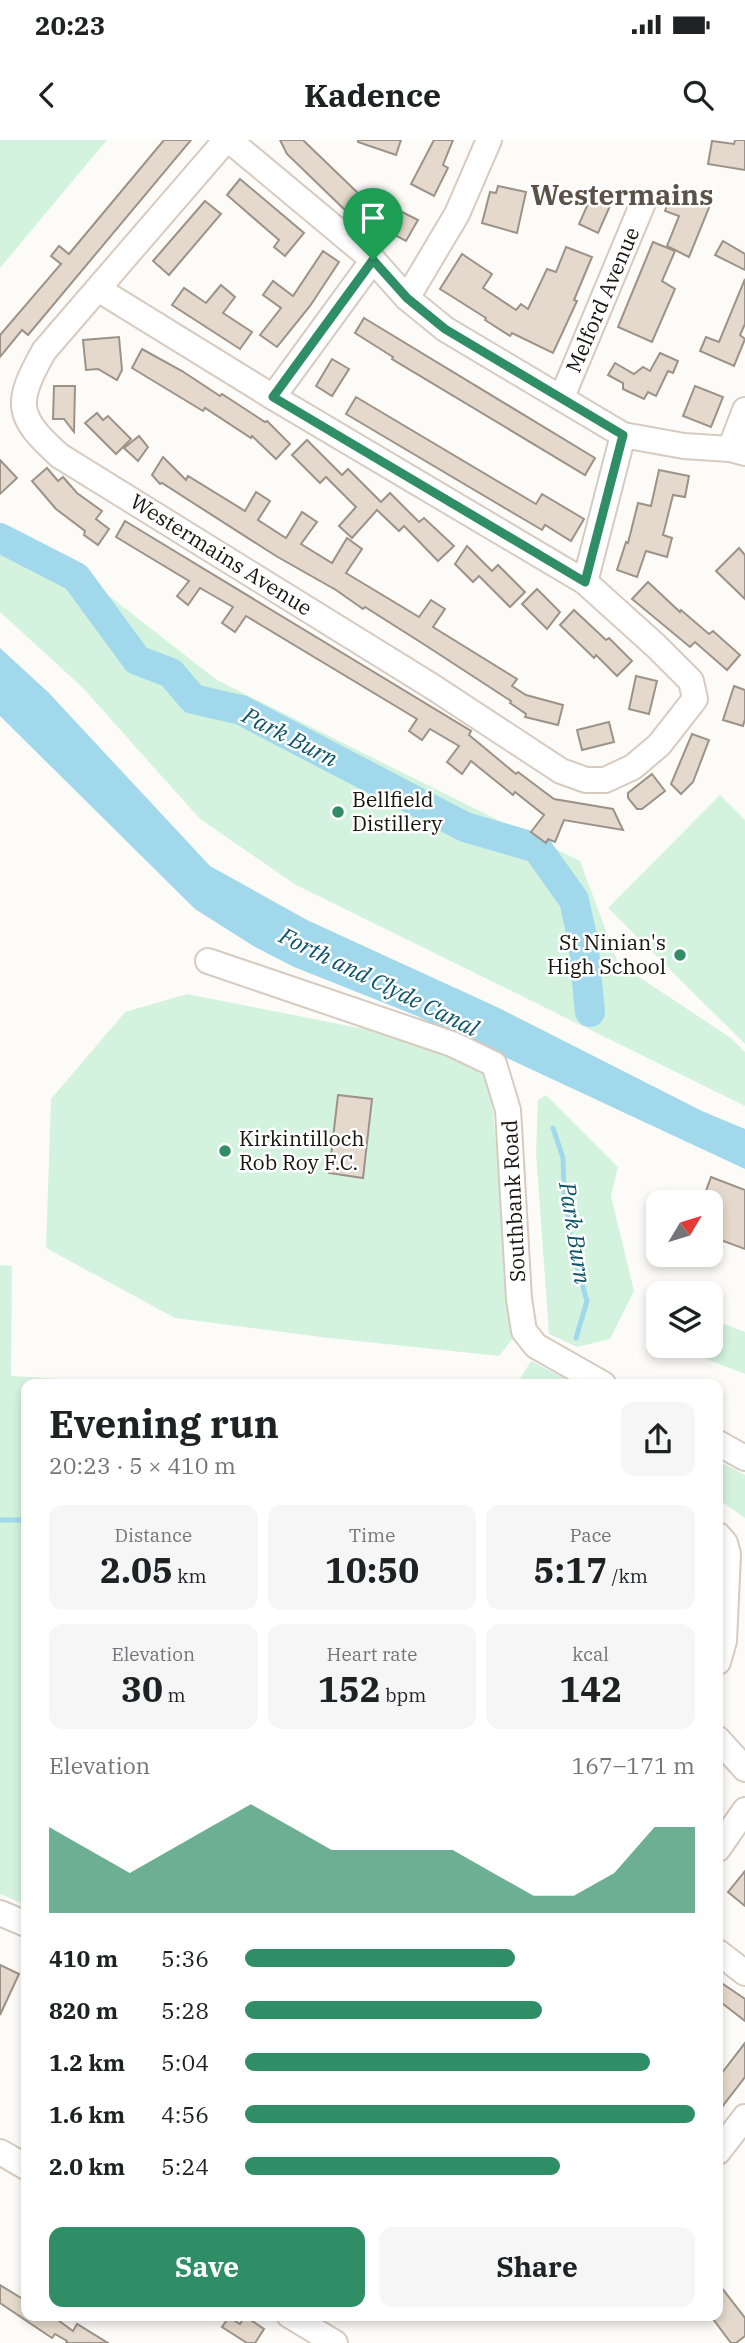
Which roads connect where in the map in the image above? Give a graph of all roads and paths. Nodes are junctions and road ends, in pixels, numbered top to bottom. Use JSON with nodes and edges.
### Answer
{"nodes":[{"id":1,"x":228,"y":140,"type":"edge"},
{"id":2,"x":489,"y":140,"type":"edge"},
{"id":3,"x":643,"y":203,"type":"dead end"},
{"id":4,"x":373,"y":260,"type":"junction"},
{"id":5,"x":98,"y":289,"type":"junction"},
{"id":6,"x":407,"y":298,"type":"junction"},
{"id":7,"x":273,"y":397,"type":"junction"},
{"id":8,"x":562,"y":397,"type":"junction"},
{"id":9,"x":745,"y":410,"type":"edge"},
{"id":10,"x":623,"y":435,"type":"junction"},
{"id":11,"x":738,"y":451,"type":"edge"},
{"id":12,"x":585,"y":582,"type":"junction"},
{"id":13,"x":208,"y":961,"type":"dead end"},
{"id":14,"x":594,"y":1379,"type":"edge"},
{"id":15,"x":723,"y":1446,"type":"edge"},
{"id":16,"x":745,"y":1458,"type":"edge"},
{"id":17,"x":729,"y":1537,"type":"edge"},
{"id":18,"x":723,"y":1644,"type":"edge"},
{"id":19,"x":723,"y":1745,"type":"edge"},
{"id":20,"x":745,"y":1769,"type":"edge"},
{"id":21,"x":745,"y":1810,"type":"edge"},
{"id":22,"x":723,"y":1842,"type":"edge"},
{"id":23,"x":0,"y":1913,"type":"edge"},
{"id":24,"x":21,"y":1922,"type":"edge"},
{"id":25,"x":723,"y":1956,"type":"edge"},
{"id":26,"x":745,"y":1973,"type":"edge"},
{"id":27,"x":745,"y":2118,"type":"edge"},
{"id":28,"x":723,"y":2146,"type":"edge"},
{"id":29,"x":0,"y":2152,"type":"edge"},
{"id":30,"x":21,"y":2164,"type":"edge"},
{"id":31,"x":299,"y":2321,"type":"edge"},
{"id":32,"x":335,"y":2343,"type":"edge"}],
"edges":[{"from":1,"to":4,"type":"street"},
{"from":1,"to":5,"type":"street","name":"Westermains Avenue"},
{"from":2,"to":6,"type":"street"},
{"from":3,"to":8,"type":"street","name":"Melford Avenue"},
{"from":4,"to":6,"type":"street"},
{"from":4,"to":7,"type":"street"},
{"from":5,"to":7,"type":"street"},
{"from":5,"to":12,"type":"street","name":"Westermains Avenue"},
{"from":6,"to":8,"type":"street"},
{"from":7,"to":12,"type":"street"},
{"from":8,"to":10,"type":"street"},
{"from":9,"to":11,"type":"street"},
{"from":10,"to":11,"type":"street"},
{"from":10,"to":12,"type":"street"},
{"from":13,"to":14,"type":"street","name":"Southbank Road"},
{"from":15,"to":16,"type":"street"},
{"from":17,"to":18,"type":"street"},
{"from":19,"to":20,"type":"street"},
{"from":21,"to":22,"type":"street"},
{"from":23,"to":24,"type":"street"},
{"from":25,"to":26,"type":"street"},
{"from":27,"to":28,"type":"street"},
{"from":29,"to":30,"type":"street"},
{"from":31,"to":32,"type":"street"}]}
